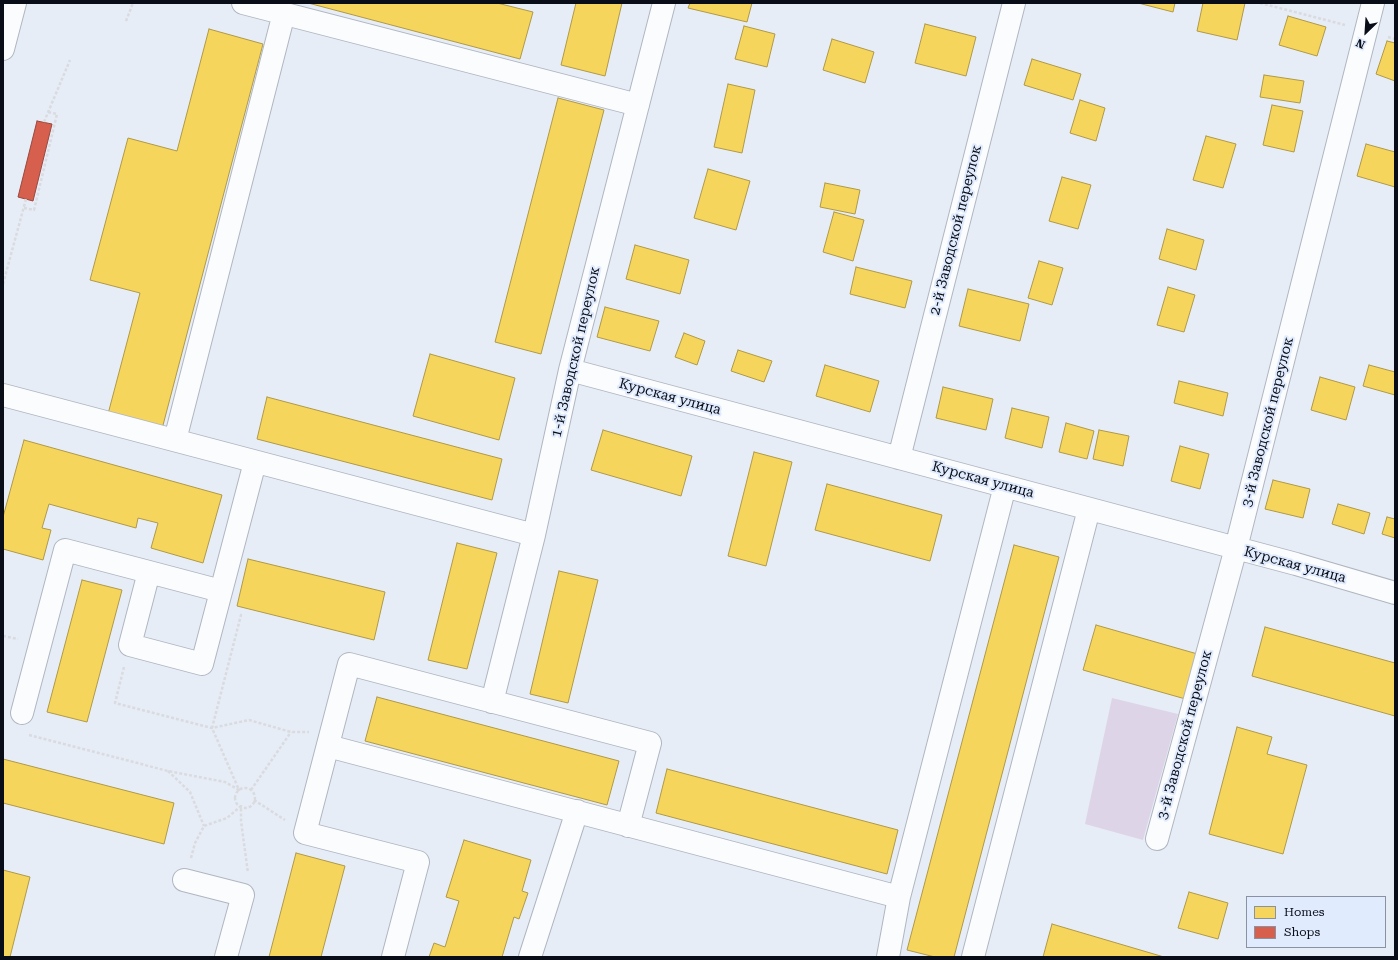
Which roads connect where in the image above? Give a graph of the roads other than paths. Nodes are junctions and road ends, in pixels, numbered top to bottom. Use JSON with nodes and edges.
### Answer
{"nodes":[{"id":1,"x":15,"y":3,"type":"edge"},
{"id":2,"x":243,"y":3,"type":"edge"},
{"id":3,"x":664,"y":3,"type":"edge"},
{"id":4,"x":1014,"y":3,"type":"edge"},
{"id":5,"x":1373,"y":3,"type":"edge"},
{"id":6,"x":284,"y":13,"type":"junction"},
{"id":7,"x":3,"y":49,"type":"edge"},
{"id":8,"x":638,"y":105,"type":"junction"},
{"id":9,"x":570,"y":370,"type":"junction"},
{"id":10,"x":3,"y":395,"type":"edge"},
{"id":11,"x":175,"y":440,"type":"junction"},
{"id":12,"x":899,"y":458,"type":"junction"},
{"id":13,"x":255,"y":462,"type":"junction"},
{"id":14,"x":1005,"y":486,"type":"junction"},
{"id":15,"x":1089,"y":509,"type":"junction"},
{"id":16,"x":534,"y":536,"type":"junction"},
{"id":17,"x":1236,"y":548,"type":"junction"},
{"id":18,"x":149,"y":572,"type":"junction"},
{"id":19,"x":221,"y":591,"type":"junction"},
{"id":20,"x":1395,"y":593,"type":"edge"},
{"id":21,"x":492,"y":702,"type":"junction"},
{"id":22,"x":22,"y":713,"type":"dead end"},
{"id":23,"x":330,"y":738,"type":"junction"},
{"id":24,"x":577,"y":811,"type":"junction"},
{"id":25,"x":628,"y":826,"type":"junction"},
{"id":26,"x":1157,"y":839,"type":"dead end"},
{"id":27,"x":184,"y":880,"type":"road end"},
{"id":28,"x":899,"y":897,"type":"junction"},
{"id":29,"x":226,"y":957,"type":"edge"},
{"id":30,"x":393,"y":957,"type":"edge"},
{"id":31,"x":530,"y":957,"type":"edge"},
{"id":32,"x":888,"y":957,"type":"edge"},
{"id":33,"x":972,"y":957,"type":"edge"}],
"edges":[{"from":1,"to":7,"type":"street"},
{"from":2,"to":6,"type":"street"},
{"from":3,"to":8,"type":"street","name":"1-й Заводской переулок"},
{"from":4,"to":12,"type":"street","name":"2-й Заводской переулок"},
{"from":5,"to":17,"type":"street","name":"3-й Заводской переулок"},
{"from":6,"to":8,"type":"street"},
{"from":6,"to":11,"type":"street"},
{"from":8,"to":9,"type":"street","name":"1-й Заводской переулок"},
{"from":9,"to":12,"type":"street","name":"Курская улица"},
{"from":9,"to":16,"type":"street","name":"1-й Заводской переулок"},
{"from":10,"to":11,"type":"street"},
{"from":11,"to":13,"type":"street"},
{"from":12,"to":14,"type":"street","name":"Курская улица"},
{"from":13,"to":16,"type":"street"},
{"from":13,"to":19,"type":"street"},
{"from":14,"to":15,"type":"street","name":"Курская улица"},
{"from":14,"to":28,"type":"street"},
{"from":15,"to":17,"type":"street","name":"Курская улица"},
{"from":15,"to":33,"type":"street"},
{"from":16,"to":21,"type":"street","name":"1-й Заводской переулок"},
{"from":17,"to":20,"type":"street","name":"Курская улица"},
{"from":17,"to":26,"type":"street","name":"3-й Заводской переулок"},
{"from":18,"to":19,"type":"street"},
{"from":18,"to":19,"type":"street"},
{"from":18,"to":22,"type":"street"},
{"from":21,"to":23,"type":"street"},
{"from":21,"to":25,"type":"street"},
{"from":23,"to":24,"type":"street"},
{"from":23,"to":30,"type":"street"},
{"from":24,"to":25,"type":"street"},
{"from":24,"to":31,"type":"street"},
{"from":25,"to":28,"type":"street"},
{"from":27,"to":29,"type":"street"},
{"from":28,"to":32,"type":"street"}]}
